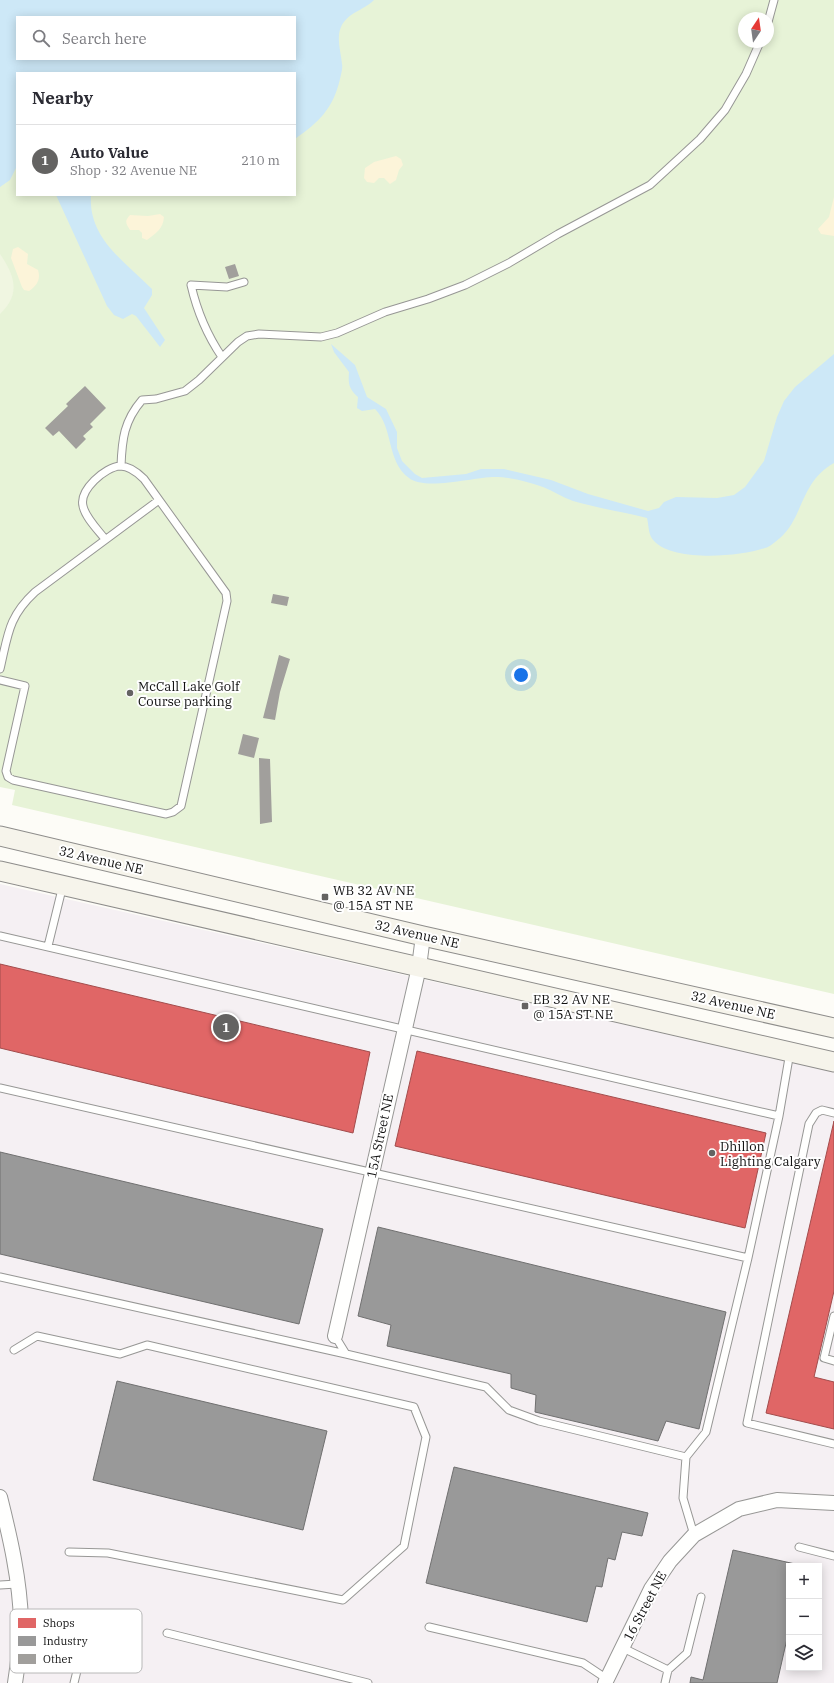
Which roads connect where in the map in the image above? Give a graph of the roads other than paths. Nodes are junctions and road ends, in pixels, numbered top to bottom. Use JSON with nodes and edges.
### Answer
{"nodes":[{"id":1,"x":774,"y":0,"type":"edge"},
{"id":2,"x":771,"y":12,"type":"edge"},
{"id":3,"x":757,"y":48,"type":"edge"},
{"id":4,"x":244,"y":282,"type":"dead end"},
{"id":5,"x":222,"y":357,"type":"junction"},
{"id":6,"x":121,"y":466,"type":"junction"},
{"id":7,"x":159,"y":500,"type":"junction"},
{"id":8,"x":105,"y":539,"type":"junction"},
{"id":9,"x":0,"y":669,"type":"edge"},
{"id":10,"x":0,"y":680,"type":"edge"},
{"id":11,"x":0,"y":836,"type":"edge"},
{"id":12,"x":0,"y":871,"type":"edge"},
{"id":13,"x":63,"y":885,"type":"junction"},
{"id":14,"x":0,"y":936,"type":"edge"},
{"id":15,"x":422,"y":936,"type":"junction"},
{"id":16,"x":48,"y":946,"type":"junction"},
{"id":17,"x":419,"y":967,"type":"junction"},
{"id":18,"x":834,"y":1028,"type":"edge"},
{"id":19,"x":404,"y":1029,"type":"junction"},
{"id":20,"x":790,"y":1052,"type":"junction"},
{"id":21,"x":834,"y":1062,"type":"edge"},
{"id":22,"x":0,"y":1088,"type":"edge"},
{"id":23,"x":834,"y":1113,"type":"edge"},
{"id":24,"x":779,"y":1116,"type":"junction"},
{"id":25,"x":372,"y":1171,"type":"junction"},
{"id":26,"x":748,"y":1258,"type":"junction"},
{"id":27,"x":0,"y":1277,"type":"edge"},
{"id":28,"x":834,"y":1316,"type":"edge"},
{"id":29,"x":335,"y":1336,"type":"joint"},
{"id":30,"x":14,"y":1350,"type":"dead end"},
{"id":31,"x":346,"y":1354,"type":"junction"},
{"id":32,"x":834,"y":1361,"type":"edge"},
{"id":33,"x":834,"y":1444,"type":"edge"},
{"id":34,"x":686,"y":1457,"type":"junction"},
{"id":35,"x":0,"y":1497,"type":"edge"},
{"id":36,"x":834,"y":1503,"type":"edge"},
{"id":37,"x":694,"y":1535,"type":"junction"},
{"id":38,"x":799,"y":1547,"type":"dead end"},
{"id":39,"x":69,"y":1552,"type":"dead end"},
{"id":40,"x":834,"y":1556,"type":"edge"},
{"id":41,"x":17,"y":1584,"type":"junction"},
{"id":42,"x":0,"y":1585,"type":"edge"},
{"id":43,"x":701,"y":1597,"type":"dead end"},
{"id":44,"x":20,"y":1609,"type":"edge"},
{"id":45,"x":429,"y":1628,"type":"dead end"},
{"id":46,"x":167,"y":1633,"type":"dead end"},
{"id":47,"x":623,"y":1648,"type":"junction"},
{"id":48,"x":668,"y":1670,"type":"junction"},
{"id":49,"x":16,"y":1673,"type":"edge"},
{"id":50,"x":76,"y":1673,"type":"edge"},
{"id":51,"x":606,"y":1681,"type":"edge"},
{"id":52,"x":15,"y":1683,"type":"edge"},
{"id":53,"x":74,"y":1683,"type":"edge"},
{"id":54,"x":368,"y":1683,"type":"edge"},
{"id":55,"x":665,"y":1683,"type":"edge"}],
"edges":[{"from":1,"to":2,"type":"lane"},
{"from":3,"to":5,"type":"lane"},
{"from":4,"to":5,"type":"lane"},
{"from":5,"to":6,"type":"lane"},
{"from":6,"to":7,"type":"lane"},
{"from":6,"to":8,"type":"lane"},
{"from":7,"to":8,"type":"lane"},
{"from":7,"to":10,"type":"lane"},
{"from":8,"to":9,"type":"lane"},
{"from":11,"to":15,"type":"main road","name":"32 Avenue NE"},
{"from":12,"to":13,"type":"main road"},
{"from":13,"to":16,"type":"lane"},
{"from":13,"to":17,"type":"main road"},
{"from":14,"to":16,"type":"lane"},
{"from":15,"to":17,"type":"street","name":"15A Street NE"},
{"from":15,"to":18,"type":"main road","name":"32 Avenue NE"},
{"from":16,"to":19,"type":"lane"},
{"from":17,"to":19,"type":"street","name":"15A Street NE"},
{"from":17,"to":20,"type":"main road"},
{"from":19,"to":24,"type":"lane"},
{"from":19,"to":25,"type":"street","name":"15A Street NE"},
{"from":20,"to":21,"type":"main road"},
{"from":20,"to":24,"type":"lane"},
{"from":22,"to":25,"type":"lane"},
{"from":23,"to":33,"type":"lane"},
{"from":24,"to":26,"type":"lane"},
{"from":25,"to":26,"type":"lane"},
{"from":25,"to":29,"type":"street","name":"15A Street NE"},
{"from":26,"to":34,"type":"lane"},
{"from":27,"to":31,"type":"lane"},
{"from":28,"to":32,"type":"lane"},
{"from":29,"to":31,"type":"lane"},
{"from":30,"to":39,"type":"lane"},
{"from":31,"to":34,"type":"lane"},
{"from":34,"to":37,"type":"lane"},
{"from":35,"to":41,"type":"street"},
{"from":36,"to":37,"type":"street","name":"16 Street NE"},
{"from":37,"to":47,"type":"street","name":"16 Street NE"},
{"from":38,"to":40,"type":"lane"},
{"from":41,"to":42,"type":"lane"},
{"from":41,"to":44,"type":"street"},
{"from":43,"to":48,"type":"lane"},
{"from":45,"to":51,"type":"lane"},
{"from":46,"to":54,"type":"lane"},
{"from":47,"to":48,"type":"lane"},
{"from":47,"to":51,"type":"street","name":"16 Street NE"},
{"from":48,"to":55,"type":"lane"},
{"from":49,"to":52,"type":"street"},
{"from":50,"to":53,"type":"lane"}]}
